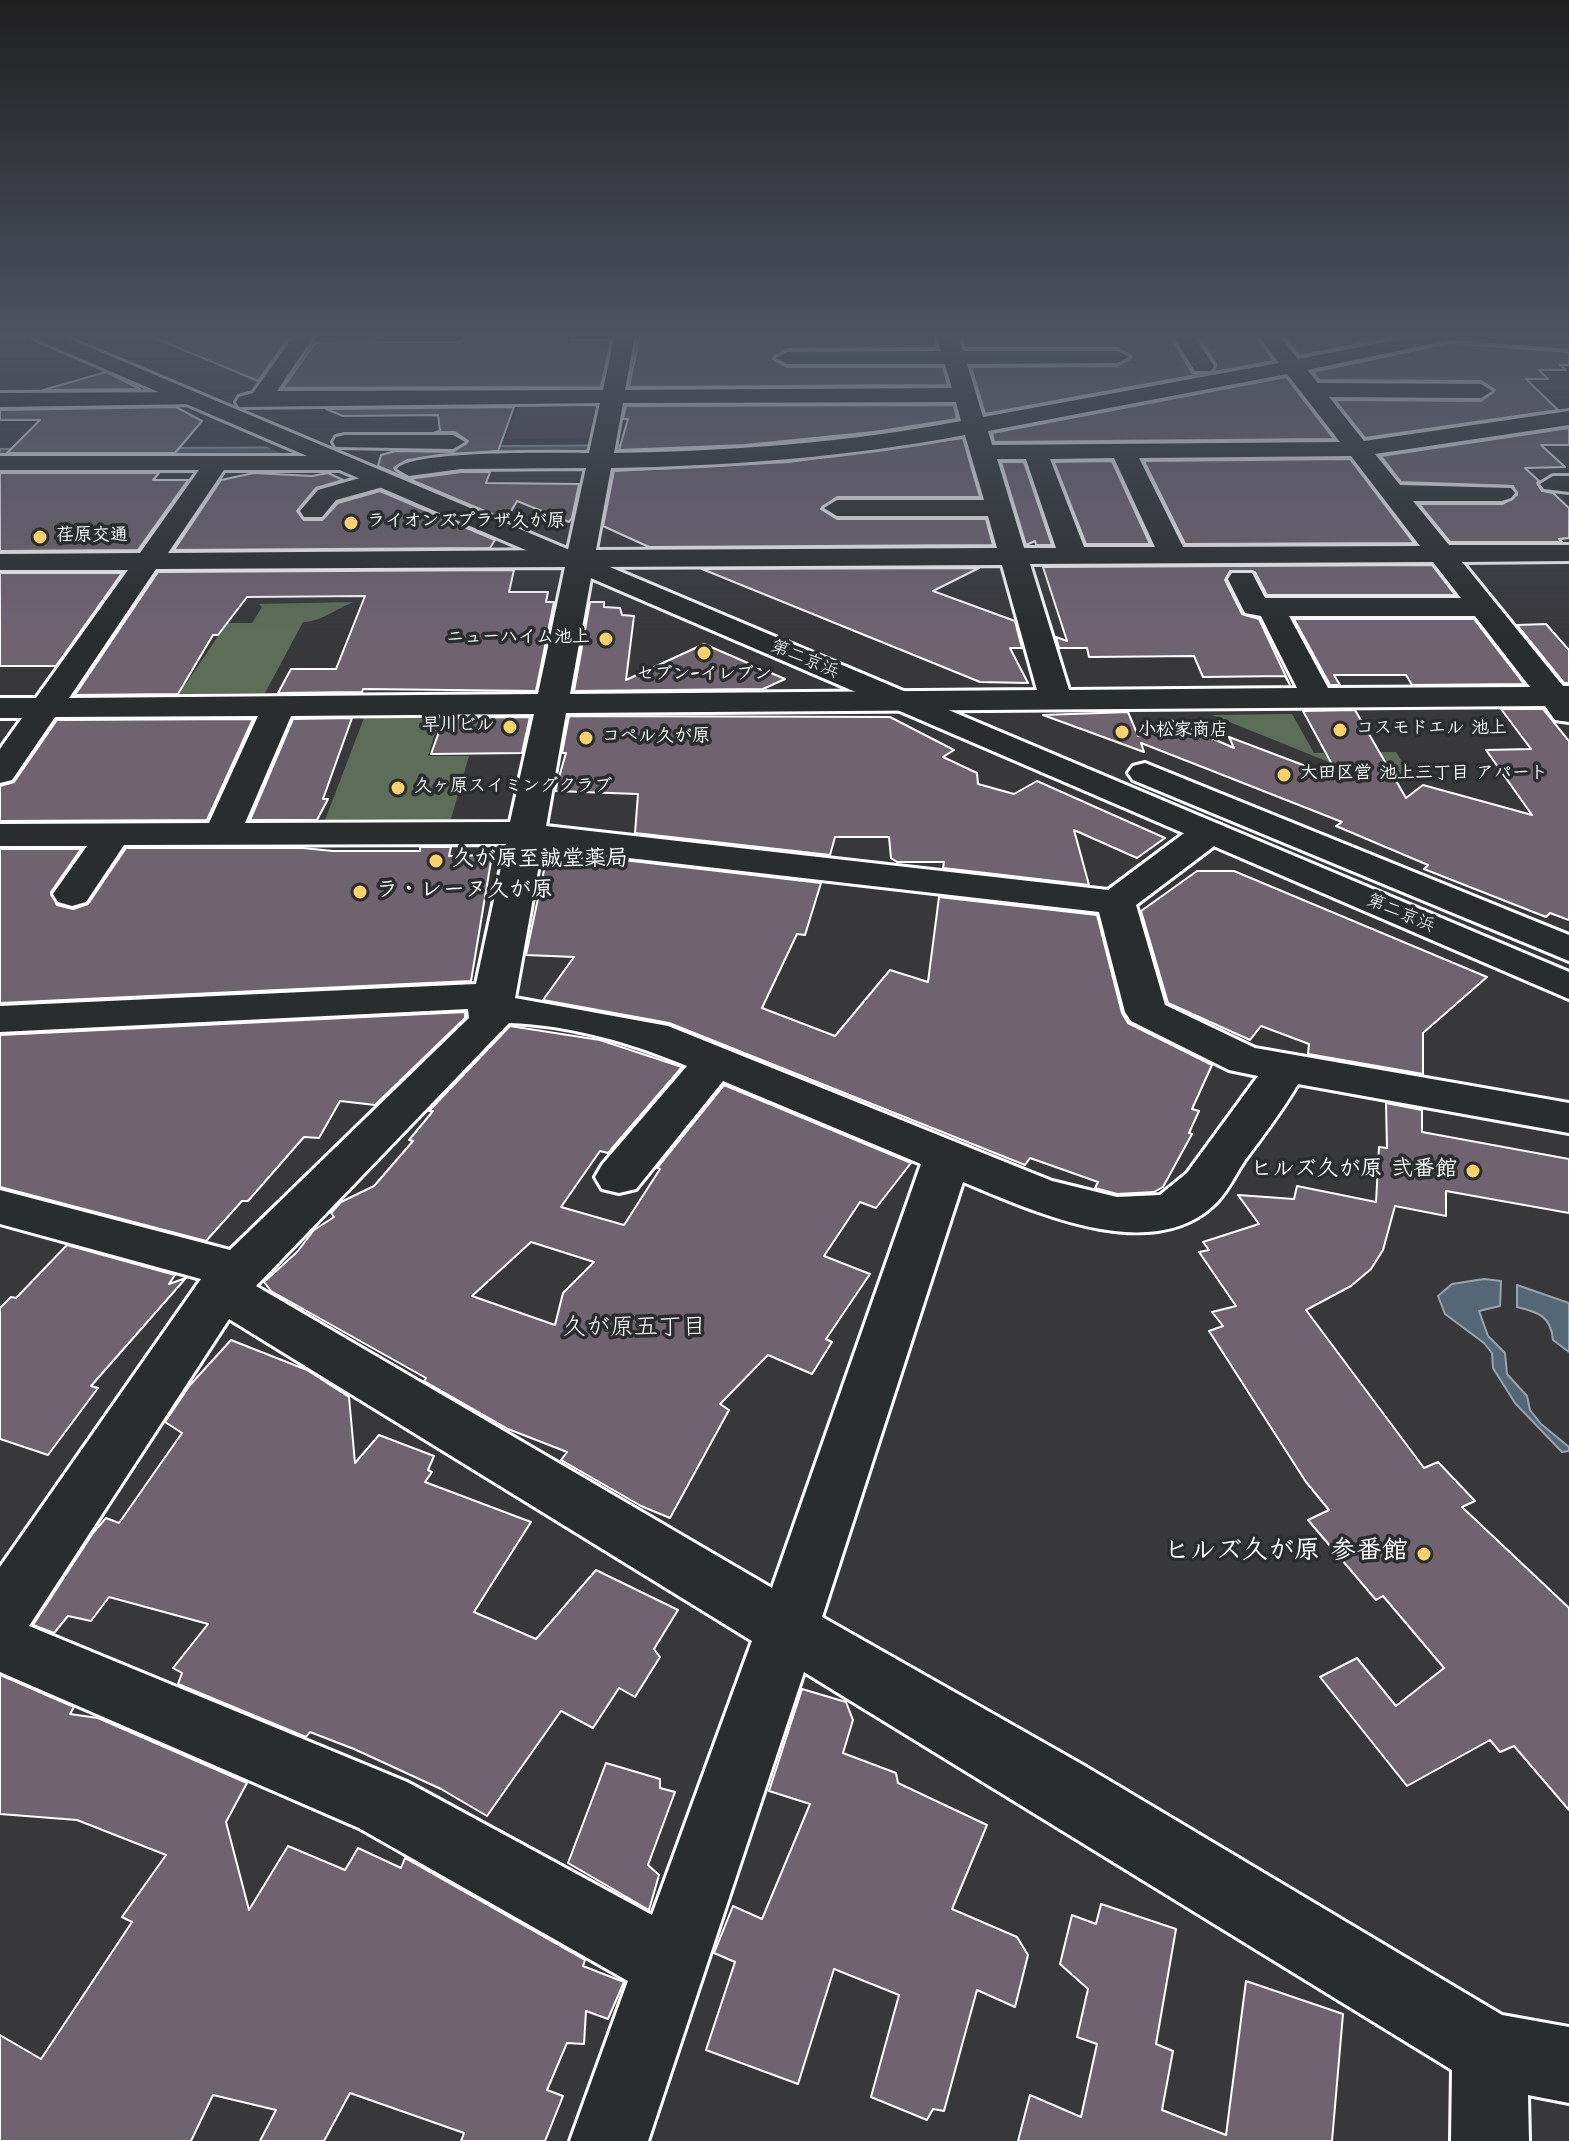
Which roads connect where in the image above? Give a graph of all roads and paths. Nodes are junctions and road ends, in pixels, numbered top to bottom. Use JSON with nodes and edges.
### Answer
{"nodes":[{"id":1,"x":275,"y":434,"type":"edge"},
{"id":2,"x":311,"y":434,"type":"edge"},
{"id":3,"x":605,"y":434,"type":"edge"},
{"id":4,"x":919,"y":434,"type":"edge"},
{"id":5,"x":977,"y":434,"type":"edge"},
{"id":6,"x":1001,"y":434,"type":"edge"},
{"id":7,"x":1164,"y":434,"type":"edge"},
{"id":8,"x":1347,"y":434,"type":"edge"},
{"id":9,"x":1461,"y":434,"type":"edge"},
{"id":10,"x":296,"y":443,"type":"junction"},
{"id":11,"x":0,"y":444,"type":"edge"},
{"id":12,"x":1358,"y":449,"type":"junction"},
{"id":13,"x":601,"y":451,"type":"junction"},
{"id":14,"x":1035,"y":451,"type":"junction"},
{"id":15,"x":1123,"y":451,"type":"junction"},
{"id":16,"x":1174,"y":451,"type":"junction"},
{"id":17,"x":341,"y":452,"type":"junction"},
{"id":18,"x":218,"y":461,"type":"junction"},
{"id":19,"x":0,"y":463,"type":"edge"},
{"id":20,"x":392,"y":470,"type":"junction"},
{"id":21,"x":1393,"y":493,"type":"junction"},
{"id":22,"x":1502,"y":493,"type":"dead end"},
{"id":23,"x":837,"y":508,"type":"dead end"},
{"id":24,"x":1000,"y":508,"type":"junction"},
{"id":25,"x":313,"y":511,"type":"dead end"},
{"id":26,"x":1569,"y":553,"type":"edge"},
{"id":27,"x":1173,"y":555,"type":"junction"},
{"id":28,"x":1014,"y":556,"type":"junction"},
{"id":29,"x":1073,"y":556,"type":"junction"},
{"id":30,"x":578,"y":557,"type":"junction"},
{"id":31,"x":629,"y":560,"type":"junction"},
{"id":32,"x":0,"y":562,"type":"edge"},
{"id":33,"x":147,"y":562,"type":"junction"},
{"id":34,"x":1452,"y":565,"type":"junction"},
{"id":35,"x":1242,"y":579,"type":"dead end"},
{"id":36,"x":1483,"y":607,"type":"junction"},
{"id":37,"x":1275,"y":617,"type":"dead end"},
{"id":38,"x":1318,"y":699,"type":"junction"},
{"id":39,"x":896,"y":700,"type":"junction"},
{"id":40,"x":969,"y":700,"type":"junction"},
{"id":41,"x":1056,"y":700,"type":"junction"},
{"id":42,"x":553,"y":703,"type":"junction"},
{"id":43,"x":1564,"y":703,"type":"edge"},
{"id":44,"x":279,"y":705,"type":"junction"},
{"id":45,"x":44,"y":707,"type":"junction"},
{"id":46,"x":0,"y":708,"type":"edge"},
{"id":47,"x":0,"y":773,"type":"edge"},
{"id":48,"x":1208,"y":833,"type":"junction"},
{"id":49,"x":0,"y":835,"type":"edge"},
{"id":50,"x":113,"y":835,"type":"junction"},
{"id":51,"x":526,"y":835,"type":"junction"},
{"id":52,"x":221,"y":836,"type":"junction"},
{"id":53,"x":72,"y":894,"type":"dead end"},
{"id":54,"x":1116,"y":902,"type":"junction"},
{"id":55,"x":1569,"y":949,"type":"edge"},
{"id":56,"x":1569,"y":987,"type":"edge"},
{"id":57,"x":493,"y":1004,"type":"junction"},
{"id":58,"x":0,"y":1019,"type":"edge"},
{"id":59,"x":716,"y":1061,"type":"junction"},
{"id":60,"x":1284,"y":1069,"type":"junction"},
{"id":61,"x":1569,"y":1118,"type":"edge"},
{"id":62,"x":948,"y":1155,"type":"junction"},
{"id":63,"x":619,"y":1177,"type":"dead end"},
{"id":64,"x":0,"y":1207,"type":"edge"},
{"id":65,"x":230,"y":1280,"type":"junction"},
{"id":66,"x":0,"y":1618,"type":"edge"},
{"id":67,"x":788,"y":1630,"type":"junction"},
{"id":68,"x":0,"y":1643,"type":"edge"},
{"id":69,"x":671,"y":1965,"type":"junction"},
{"id":70,"x":1490,"y":2050,"type":"junction"},
{"id":71,"x":1569,"y":2065,"type":"edge"},
{"id":72,"x":609,"y":2141,"type":"edge"},
{"id":73,"x":1490,"y":2141,"type":"edge"}],
"edges":[{"from":1,"to":10,"type":"main road","name":"第二京浜"},
{"from":2,"to":17,"type":"main road","name":"第二京浜"},
{"from":3,"to":13,"type":"main road"},
{"from":4,"to":13,"type":"main road"},
{"from":5,"to":24,"type":"main road"},
{"from":6,"to":14,"type":"main road"},
{"from":7,"to":16,"type":"main road"},
{"from":8,"to":12,"type":"main road"},
{"from":9,"to":12,"type":"main road"},
{"from":10,"to":11,"type":"main road"},
{"from":10,"to":17,"type":"main road","name":"第二京浜"},
{"from":12,"to":16,"type":"main road"},
{"from":12,"to":21,"type":"main road"},
{"from":13,"to":17,"type":"main road"},
{"from":13,"to":20,"type":"main road"},
{"from":13,"to":30,"type":"main road"},
{"from":14,"to":15,"type":"main road"},
{"from":14,"to":29,"type":"main road"},
{"from":15,"to":16,"type":"main road"},
{"from":15,"to":27,"type":"main road"},
{"from":17,"to":18,"type":"main road"},
{"from":17,"to":20,"type":"main road","name":"第二京浜"},
{"from":18,"to":19,"type":"main road"},
{"from":18,"to":33,"type":"main road"},
{"from":20,"to":25,"type":"main road"},
{"from":20,"to":30,"type":"main road","name":"第二京浜"},
{"from":21,"to":22,"type":"main road"},
{"from":21,"to":34,"type":"main road"},
{"from":23,"to":24,"type":"main road"},
{"from":24,"to":28,"type":"main road"},
{"from":26,"to":34,"type":"main road"},
{"from":27,"to":29,"type":"main road"},
{"from":27,"to":34,"type":"main road"},
{"from":28,"to":29,"type":"main road"},
{"from":28,"to":31,"type":"main road"},
{"from":28,"to":41,"type":"main road"},
{"from":30,"to":31,"type":"main road","name":"第二京浜"},
{"from":30,"to":33,"type":"main road"},
{"from":30,"to":39,"type":"main road","name":"第二京浜"},
{"from":30,"to":42,"type":"main road"},
{"from":31,"to":40,"type":"main road","name":"第二京浜"},
{"from":32,"to":33,"type":"main road"},
{"from":33,"to":45,"type":"main road"},
{"from":34,"to":36,"type":"main road"},
{"from":35,"to":36,"type":"main road"},
{"from":36,"to":43,"type":"main road"},
{"from":37,"to":38,"type":"main road"},
{"from":38,"to":41,"type":"main road"},
{"from":38,"to":43,"type":"main road"},
{"from":39,"to":40,"type":"main road"},
{"from":39,"to":42,"type":"main road"},
{"from":39,"to":48,"type":"main road","name":"第二京浜"},
{"from":40,"to":41,"type":"main road"},
{"from":40,"to":55,"type":"main road","name":"第二京浜"},
{"from":42,"to":44,"type":"main road"},
{"from":42,"to":51,"type":"main road"},
{"from":44,"to":45,"type":"main road"},
{"from":44,"to":52,"type":"main road"},
{"from":45,"to":46,"type":"main road"},
{"from":45,"to":47,"type":"main road"},
{"from":48,"to":54,"type":"main road"},
{"from":48,"to":56,"type":"main road","name":"第二京浜"},
{"from":49,"to":50,"type":"main road"},
{"from":50,"to":52,"type":"main road"},
{"from":50,"to":53,"type":"main road"},
{"from":51,"to":52,"type":"main road"},
{"from":51,"to":54,"type":"main road"},
{"from":51,"to":57,"type":"main road"},
{"from":54,"to":60,"type":"main road"},
{"from":57,"to":58,"type":"main road"},
{"from":57,"to":59,"type":"main road"},
{"from":57,"to":65,"type":"main road"},
{"from":59,"to":62,"type":"main road"},
{"from":59,"to":63,"type":"main road"},
{"from":60,"to":61,"type":"main road"},
{"from":60,"to":62,"type":"main road"},
{"from":62,"to":67,"type":"main road"},
{"from":64,"to":65,"type":"main road"},
{"from":65,"to":66,"type":"main road"},
{"from":65,"to":67,"type":"main road"},
{"from":67,"to":69,"type":"main road"},
{"from":67,"to":70,"type":"main road"},
{"from":68,"to":69,"type":"main road"},
{"from":69,"to":72,"type":"main road"},
{"from":70,"to":71,"type":"main road"},
{"from":70,"to":73,"type":"main road"}]}
